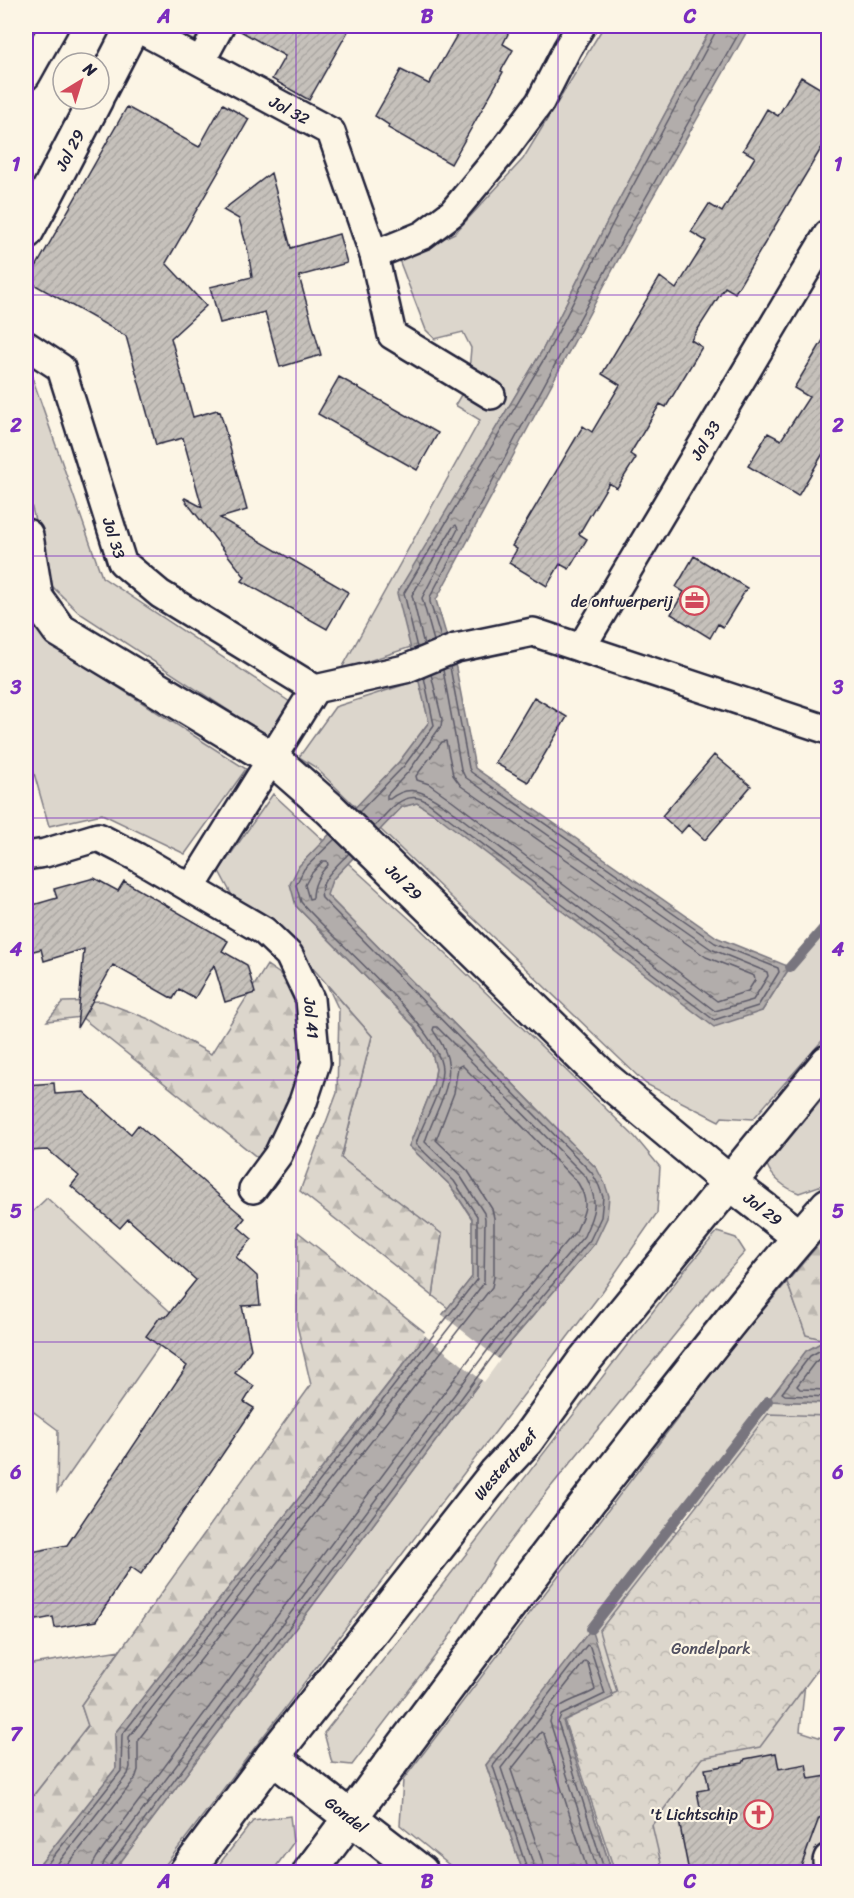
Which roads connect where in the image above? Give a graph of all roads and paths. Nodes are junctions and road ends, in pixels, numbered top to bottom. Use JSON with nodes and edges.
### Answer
{"nodes":[{"id":1,"x":54,"y":26,"type":"edge"},
{"id":2,"x":134,"y":26,"type":"edge"},
{"id":3,"x":220,"y":26,"type":"edge"},
{"id":4,"x":581,"y":26,"type":"edge"},
{"id":5,"x":201,"y":61,"type":"junction"},
{"id":6,"x":111,"y":69,"type":"edge"},
{"id":7,"x":26,"y":76,"type":"edge"},
{"id":8,"x":88,"y":111,"type":"edge"},
{"id":9,"x":34,"y":196,"type":"edge"},
{"id":10,"x":26,"y":232,"type":"edge"},
{"id":11,"x":828,"y":234,"type":"edge"},
{"id":12,"x":374,"y":255,"type":"junction"},
{"id":13,"x":26,"y":345,"type":"edge"},
{"id":14,"x":491,"y":395,"type":"dead end"},
{"id":15,"x":26,"y":536,"type":"edge"},
{"id":16,"x":581,"y":648,"type":"junction"},
{"id":17,"x":315,"y":690,"type":"junction"},
{"id":18,"x":828,"y":730,"type":"edge"},
{"id":19,"x":273,"y":759,"type":"junction"},
{"id":20,"x":26,"y":856,"type":"edge"},
{"id":21,"x":191,"y":888,"type":"junction"},
{"id":22,"x":828,"y":1062,"type":"edge"},
{"id":23,"x":730,"y":1183,"type":"junction"},
{"id":24,"x":253,"y":1189,"type":"dead end"},
{"id":25,"x":828,"y":1205,"type":"edge"},
{"id":26,"x":800,"y":1237,"type":"junction"},
{"id":27,"x":272,"y":1757,"type":"junction"},
{"id":28,"x":351,"y":1817,"type":"junction"},
{"id":29,"x":828,"y":1858,"type":"edge"},
{"id":30,"x":828,"y":1869,"type":"edge"},
{"id":31,"x":186,"y":1872,"type":"edge"},
{"id":32,"x":310,"y":1872,"type":"edge"},
{"id":33,"x":422,"y":1872,"type":"edge"}],
"edges":[{"from":1,"to":7,"type":"street"},
{"from":2,"to":5,"type":"street","name":"Jol 32"},
{"from":2,"to":6,"type":"main road"},
{"from":3,"to":5,"type":"street"},
{"from":4,"to":12,"type":"street"},
{"from":5,"to":12,"type":"street","name":"Jol 32"},
{"from":8,"to":9,"type":"main road","name":"Jol 29"},
{"from":9,"to":10,"type":"main road","name":"Jol 29"},
{"from":11,"to":16,"type":"street","name":"Jol 33"},
{"from":12,"to":14,"type":"street","name":"Jol 32"},
{"from":13,"to":17,"type":"street","name":"Jol 33"},
{"from":15,"to":19,"type":"main road","name":"Jol 29"},
{"from":16,"to":17,"type":"street"},
{"from":16,"to":18,"type":"street"},
{"from":17,"to":19,"type":"street"},
{"from":19,"to":21,"type":"street"},
{"from":19,"to":23,"type":"main road","name":"Jol 29"},
{"from":20,"to":21,"type":"street","name":"Jol 41"},
{"from":21,"to":24,"type":"street","name":"Jol 41"},
{"from":22,"to":23,"type":"main road","name":"Westerdreef"},
{"from":23,"to":26,"type":"main road","name":"Jol 29"},
{"from":23,"to":27,"type":"main road","name":"Westerdreef"},
{"from":25,"to":26,"type":"main road"},
{"from":26,"to":28,"type":"main road"},
{"from":27,"to":28,"type":"main road","name":"Gondel"},
{"from":27,"to":31,"type":"main road","name":"Westerdreef"},
{"from":28,"to":32,"type":"main road"},
{"from":28,"to":33,"type":"main road","name":"Gondel"},
{"from":29,"to":30,"type":"street"}]}
